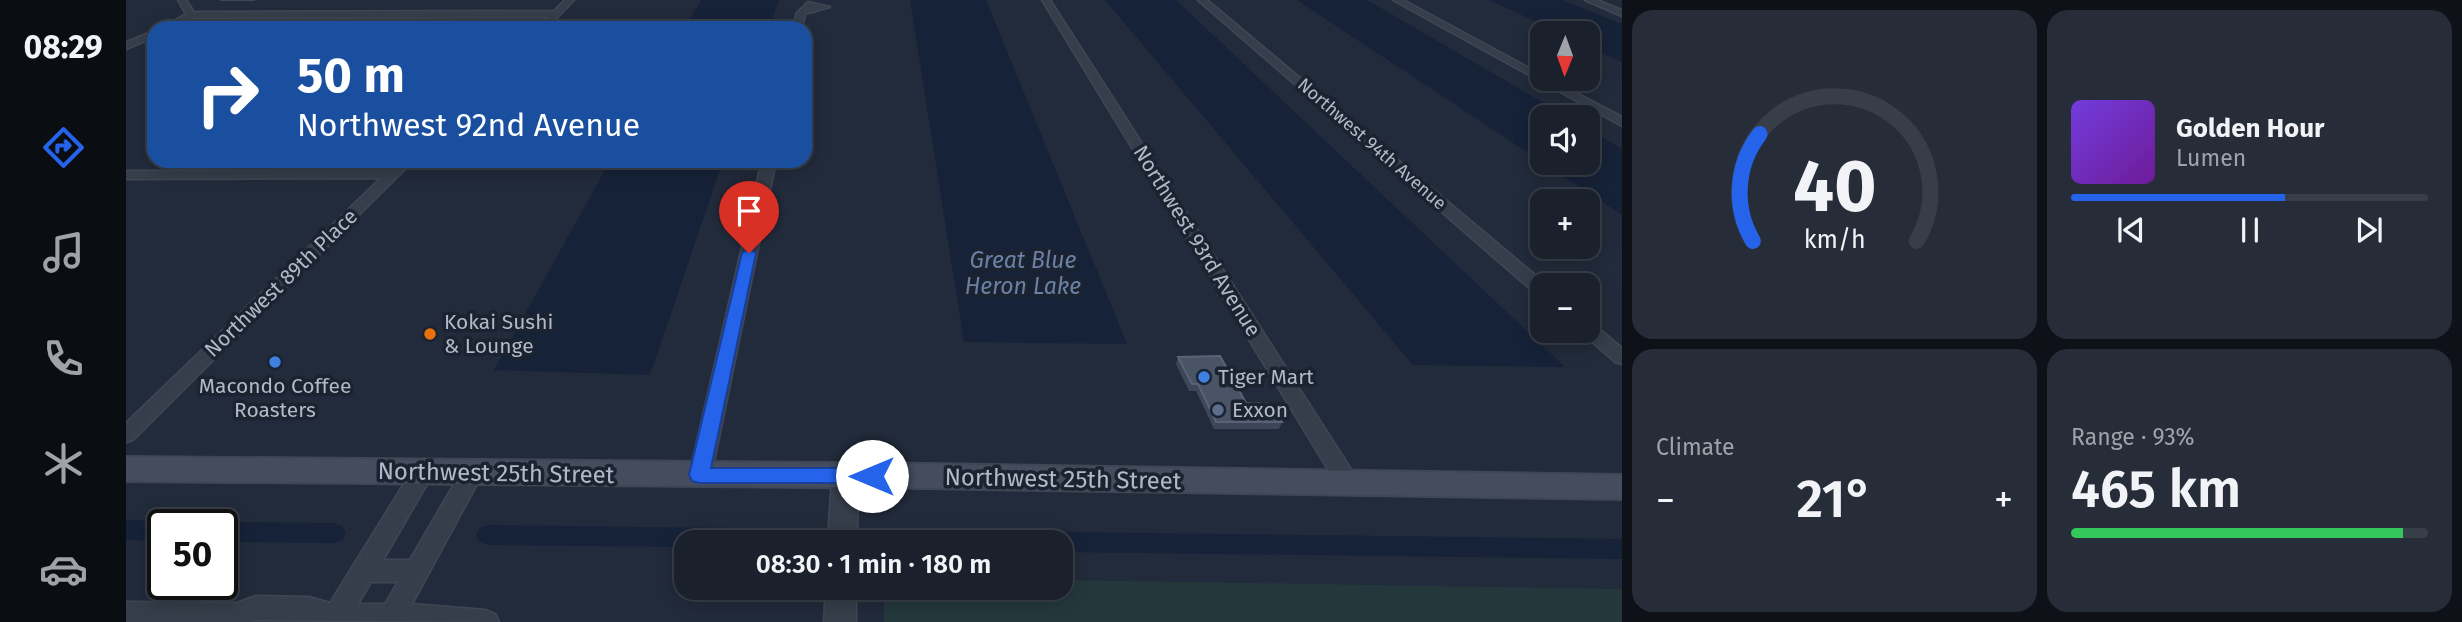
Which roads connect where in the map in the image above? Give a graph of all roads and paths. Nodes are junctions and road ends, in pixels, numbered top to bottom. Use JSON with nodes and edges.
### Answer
{"nodes":[{"id":1,"x":182,"y":0,"type":"edge"},
{"id":2,"x":570,"y":0,"type":"edge"},
{"id":3,"x":1046,"y":0,"type":"edge"},
{"id":4,"x":1202,"y":0,"type":"edge"},
{"id":5,"x":1397,"y":0,"type":"edge"},
{"id":6,"x":1589,"y":0,"type":"edge"},
{"id":7,"x":808,"y":10,"type":"dead end"},
{"id":8,"x":1622,"y":13,"type":"edge"},
{"id":9,"x":556,"y":14,"type":"junction"},
{"id":10,"x":191,"y":15,"type":"junction"},
{"id":11,"x":179,"y":21,"type":"edge"},
{"id":12,"x":549,"y":21,"type":"edge"},
{"id":13,"x":799,"y":21,"type":"edge"},
{"id":14,"x":147,"y":37,"type":"edge"},
{"id":15,"x":126,"y":46,"type":"edge"},
{"id":16,"x":1530,"y":72,"type":"edge"},
{"id":17,"x":1564,"y":91,"type":"edge"},
{"id":18,"x":1622,"y":122,"type":"edge"},
{"id":19,"x":399,"y":168,"type":"edge"},
{"id":20,"x":767,"y":168,"type":"edge"},
{"id":21,"x":393,"y":174,"type":"junction"},
{"id":22,"x":126,"y":175,"type":"edge"},
{"id":23,"x":1530,"y":280,"type":"edge"},
{"id":24,"x":1600,"y":339,"type":"edge"},
{"id":25,"x":1622,"y":358,"type":"edge"},
{"id":26,"x":135,"y":418,"type":"edge"},
{"id":27,"x":126,"y":435,"type":"edge"},
{"id":28,"x":126,"y":469,"type":"edge"},
{"id":29,"x":423,"y":472,"type":"junction"},
{"id":30,"x":472,"y":473,"type":"junction"},
{"id":31,"x":699,"y":475,"type":"junction"},
{"id":32,"x":845,"y":476,"type":"junction"},
{"id":33,"x":1348,"y":484,"type":"junction"},
{"id":34,"x":1622,"y":487,"type":"edge"},
{"id":35,"x":843,"y":530,"type":"edge"},
{"id":36,"x":364,"y":571,"type":"junction"},
{"id":37,"x":418,"y":571,"type":"junction"},
{"id":38,"x":841,"y":600,"type":"edge"},
{"id":39,"x":126,"y":614,"type":"edge"},
{"id":40,"x":239,"y":619,"type":"edge"},
{"id":41,"x":335,"y":619,"type":"edge"},
{"id":42,"x":391,"y":619,"type":"edge"},
{"id":43,"x":308,"y":622,"type":"edge"},
{"id":44,"x":486,"y":622,"type":"edge"},
{"id":45,"x":840,"y":622,"type":"edge"}],
"edges":[{"from":1,"to":10,"type":"street"},
{"from":2,"to":9,"type":"street"},
{"from":3,"to":33,"type":"street","name":"Northwest 93rd Avenue"},
{"from":4,"to":23,"type":"street","name":"Northwest 94th Avenue"},
{"from":5,"to":16,"type":"street"},
{"from":6,"to":8,"type":"street"},
{"from":7,"to":13,"type":"street"},
{"from":9,"to":10,"type":"street"},
{"from":9,"to":12,"type":"street"},
{"from":10,"to":11,"type":"street"},
{"from":14,"to":15,"type":"street"},
{"from":17,"to":18,"type":"street"},
{"from":19,"to":21,"type":"street","name":"Northwest 89th Place"},
{"from":20,"to":31,"type":"street"},
{"from":21,"to":22,"type":"street"},
{"from":21,"to":26,"type":"street","name":"Northwest 89th Place"},
{"from":24,"to":25,"type":"street"},
{"from":26,"to":27,"type":"street","name":"Northwest 89th Place"},
{"from":28,"to":29,"type":"main road","name":"Northwest 25th Street"},
{"from":29,"to":30,"type":"main road","name":"Northwest 25th Street"},
{"from":29,"to":36,"type":"street"},
{"from":30,"to":31,"type":"main road","name":"Northwest 25th Street"},
{"from":30,"to":37,"type":"street"},
{"from":31,"to":32,"type":"main road","name":"Northwest 25th Street"},
{"from":32,"to":33,"type":"main road","name":"Northwest 25th Street"},
{"from":32,"to":35,"type":"street"},
{"from":33,"to":34,"type":"main road","name":"Northwest 25th Street"},
{"from":36,"to":37,"type":"street"},
{"from":36,"to":41,"type":"street"},
{"from":37,"to":42,"type":"street"},
{"from":38,"to":45,"type":"street"},
{"from":39,"to":40,"type":"street"},
{"from":40,"to":41,"type":"street"},
{"from":41,"to":42,"type":"street"},
{"from":41,"to":43,"type":"street"},
{"from":42,"to":44,"type":"street"}]}
